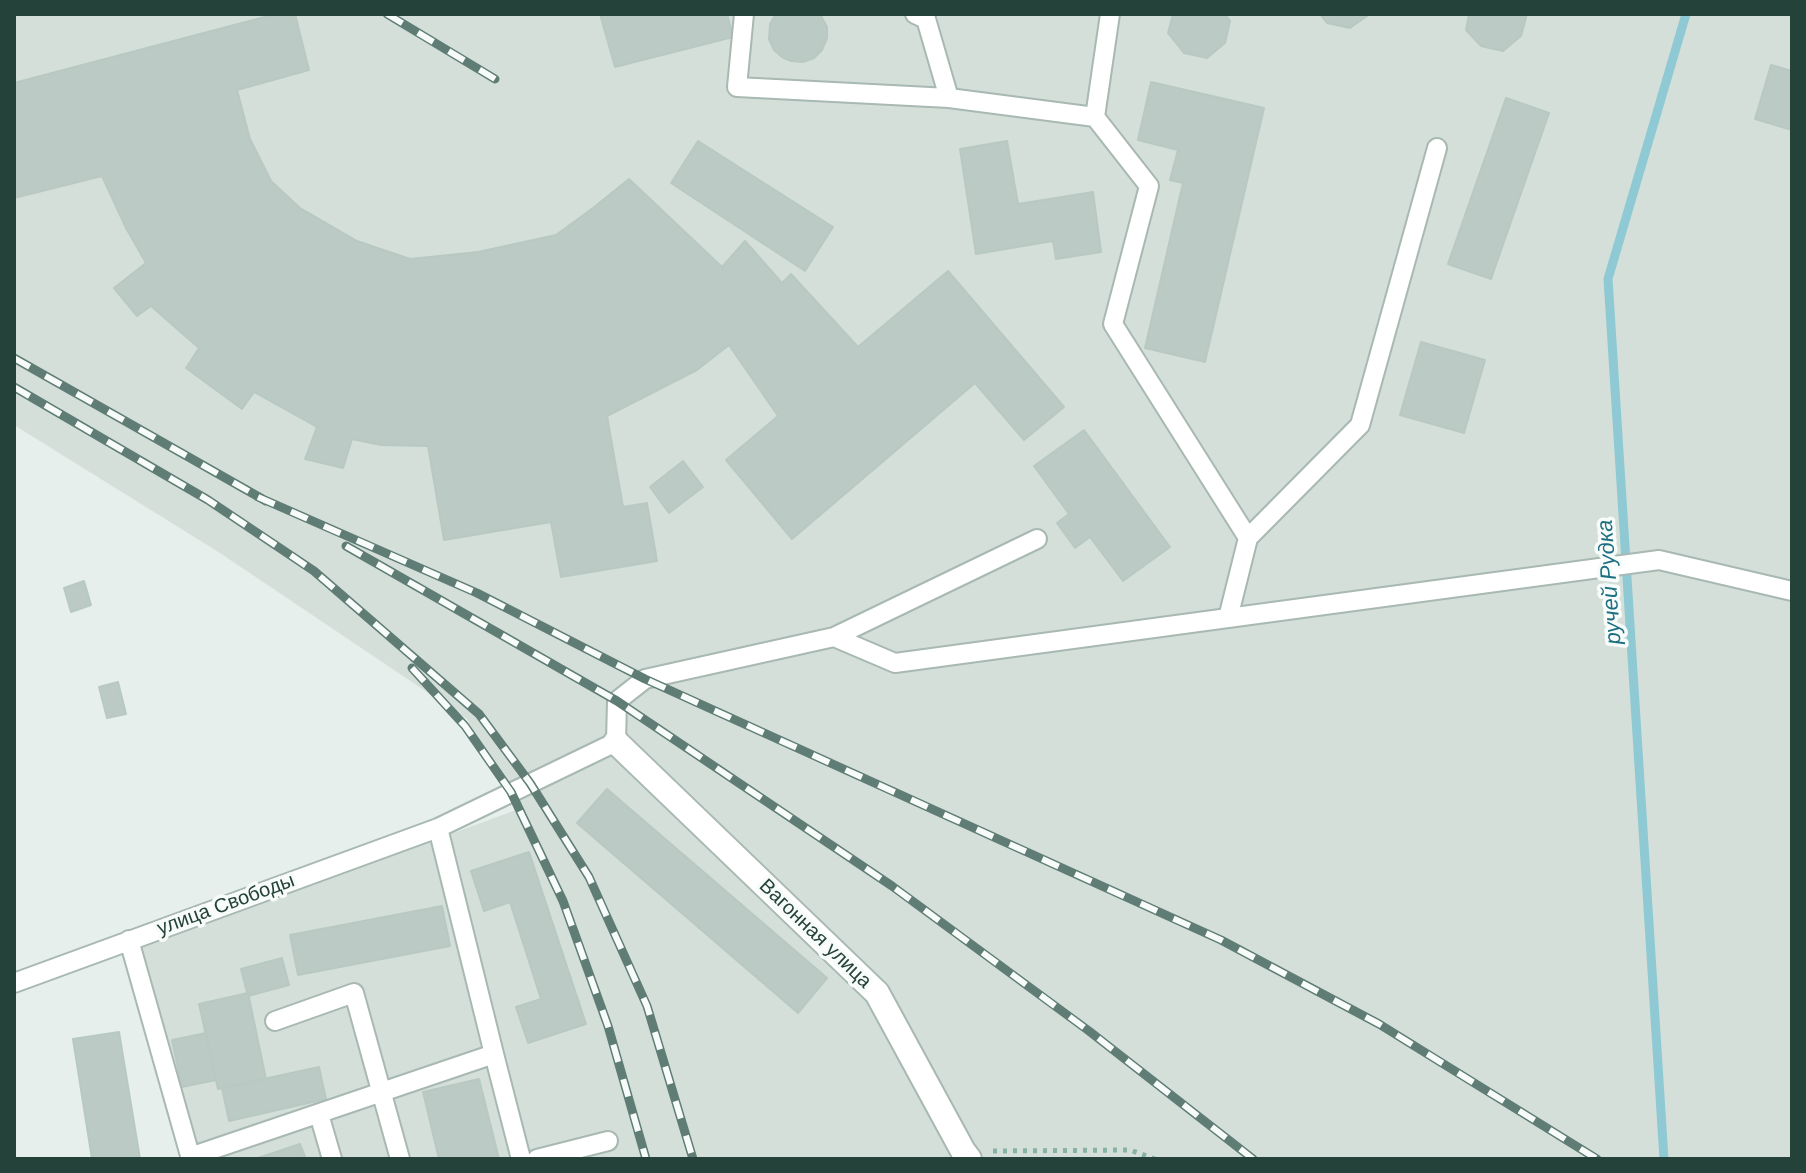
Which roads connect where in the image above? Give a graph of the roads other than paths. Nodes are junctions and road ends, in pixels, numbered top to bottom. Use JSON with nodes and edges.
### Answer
{"nodes":[{"id":1,"x":744,"y":14,"type":"edge"},
{"id":2,"x":915,"y":14,"type":"edge"},
{"id":3,"x":1110,"y":14,"type":"edge"},
{"id":4,"x":949,"y":98,"type":"junction"},
{"id":5,"x":1095,"y":117,"type":"junction"},
{"id":6,"x":1437,"y":148,"type":"dead end"},
{"id":7,"x":1248,"y":538,"type":"junction"},
{"id":8,"x":1037,"y":539,"type":"dead end"},
{"id":9,"x":1792,"y":591,"type":"edge"},
{"id":10,"x":1228,"y":618,"type":"junction"},
{"id":11,"x":834,"y":637,"type":"junction"},
{"id":12,"x":616,"y":742,"type":"junction"},
{"id":13,"x":438,"y":828,"type":"junction"},
{"id":14,"x":129,"y":940,"type":"junction"},
{"id":15,"x":14,"y":983,"type":"edge"},
{"id":16,"x":275,"y":1021,"type":"dead end"},
{"id":17,"x":494,"y":1054,"type":"junction"},
{"id":18,"x":382,"y":1092,"type":"junction"},
{"id":19,"x":319,"y":1114,"type":"junction"},
{"id":20,"x":608,"y":1141,"type":"dead end"},
{"id":21,"x":966,"y":1155,"type":"edge"},
{"id":22,"x":190,"y":1158,"type":"edge"},
{"id":23,"x":332,"y":1159,"type":"edge"},
{"id":24,"x":400,"y":1159,"type":"edge"},
{"id":25,"x":521,"y":1159,"type":"edge"},
{"id":26,"x":537,"y":1159,"type":"edge"}],
"edges":[{"from":1,"to":4,"type":"lane"},
{"from":2,"to":4,"type":"lane"},
{"from":3,"to":5,"type":"lane"},
{"from":4,"to":5,"type":"lane"},
{"from":5,"to":7,"type":"lane"},
{"from":6,"to":7,"type":"lane"},
{"from":7,"to":10,"type":"lane"},
{"from":8,"to":11,"type":"lane"},
{"from":9,"to":10,"type":"lane"},
{"from":10,"to":11,"type":"lane"},
{"from":11,"to":12,"type":"lane"},
{"from":12,"to":13,"type":"lane","name":"улица Свободы"},
{"from":12,"to":21,"type":"street","name":"Вагонная улица"},
{"from":13,"to":14,"type":"lane","name":"улица Свободы"},
{"from":13,"to":17,"type":"lane"},
{"from":14,"to":15,"type":"lane","name":"улица Свободы"},
{"from":14,"to":22,"type":"lane"},
{"from":16,"to":18,"type":"lane"},
{"from":17,"to":18,"type":"lane"},
{"from":17,"to":25,"type":"lane"},
{"from":18,"to":19,"type":"lane"},
{"from":18,"to":24,"type":"lane"},
{"from":19,"to":22,"type":"lane"},
{"from":19,"to":23,"type":"lane"},
{"from":20,"to":26,"type":"lane"}]}
